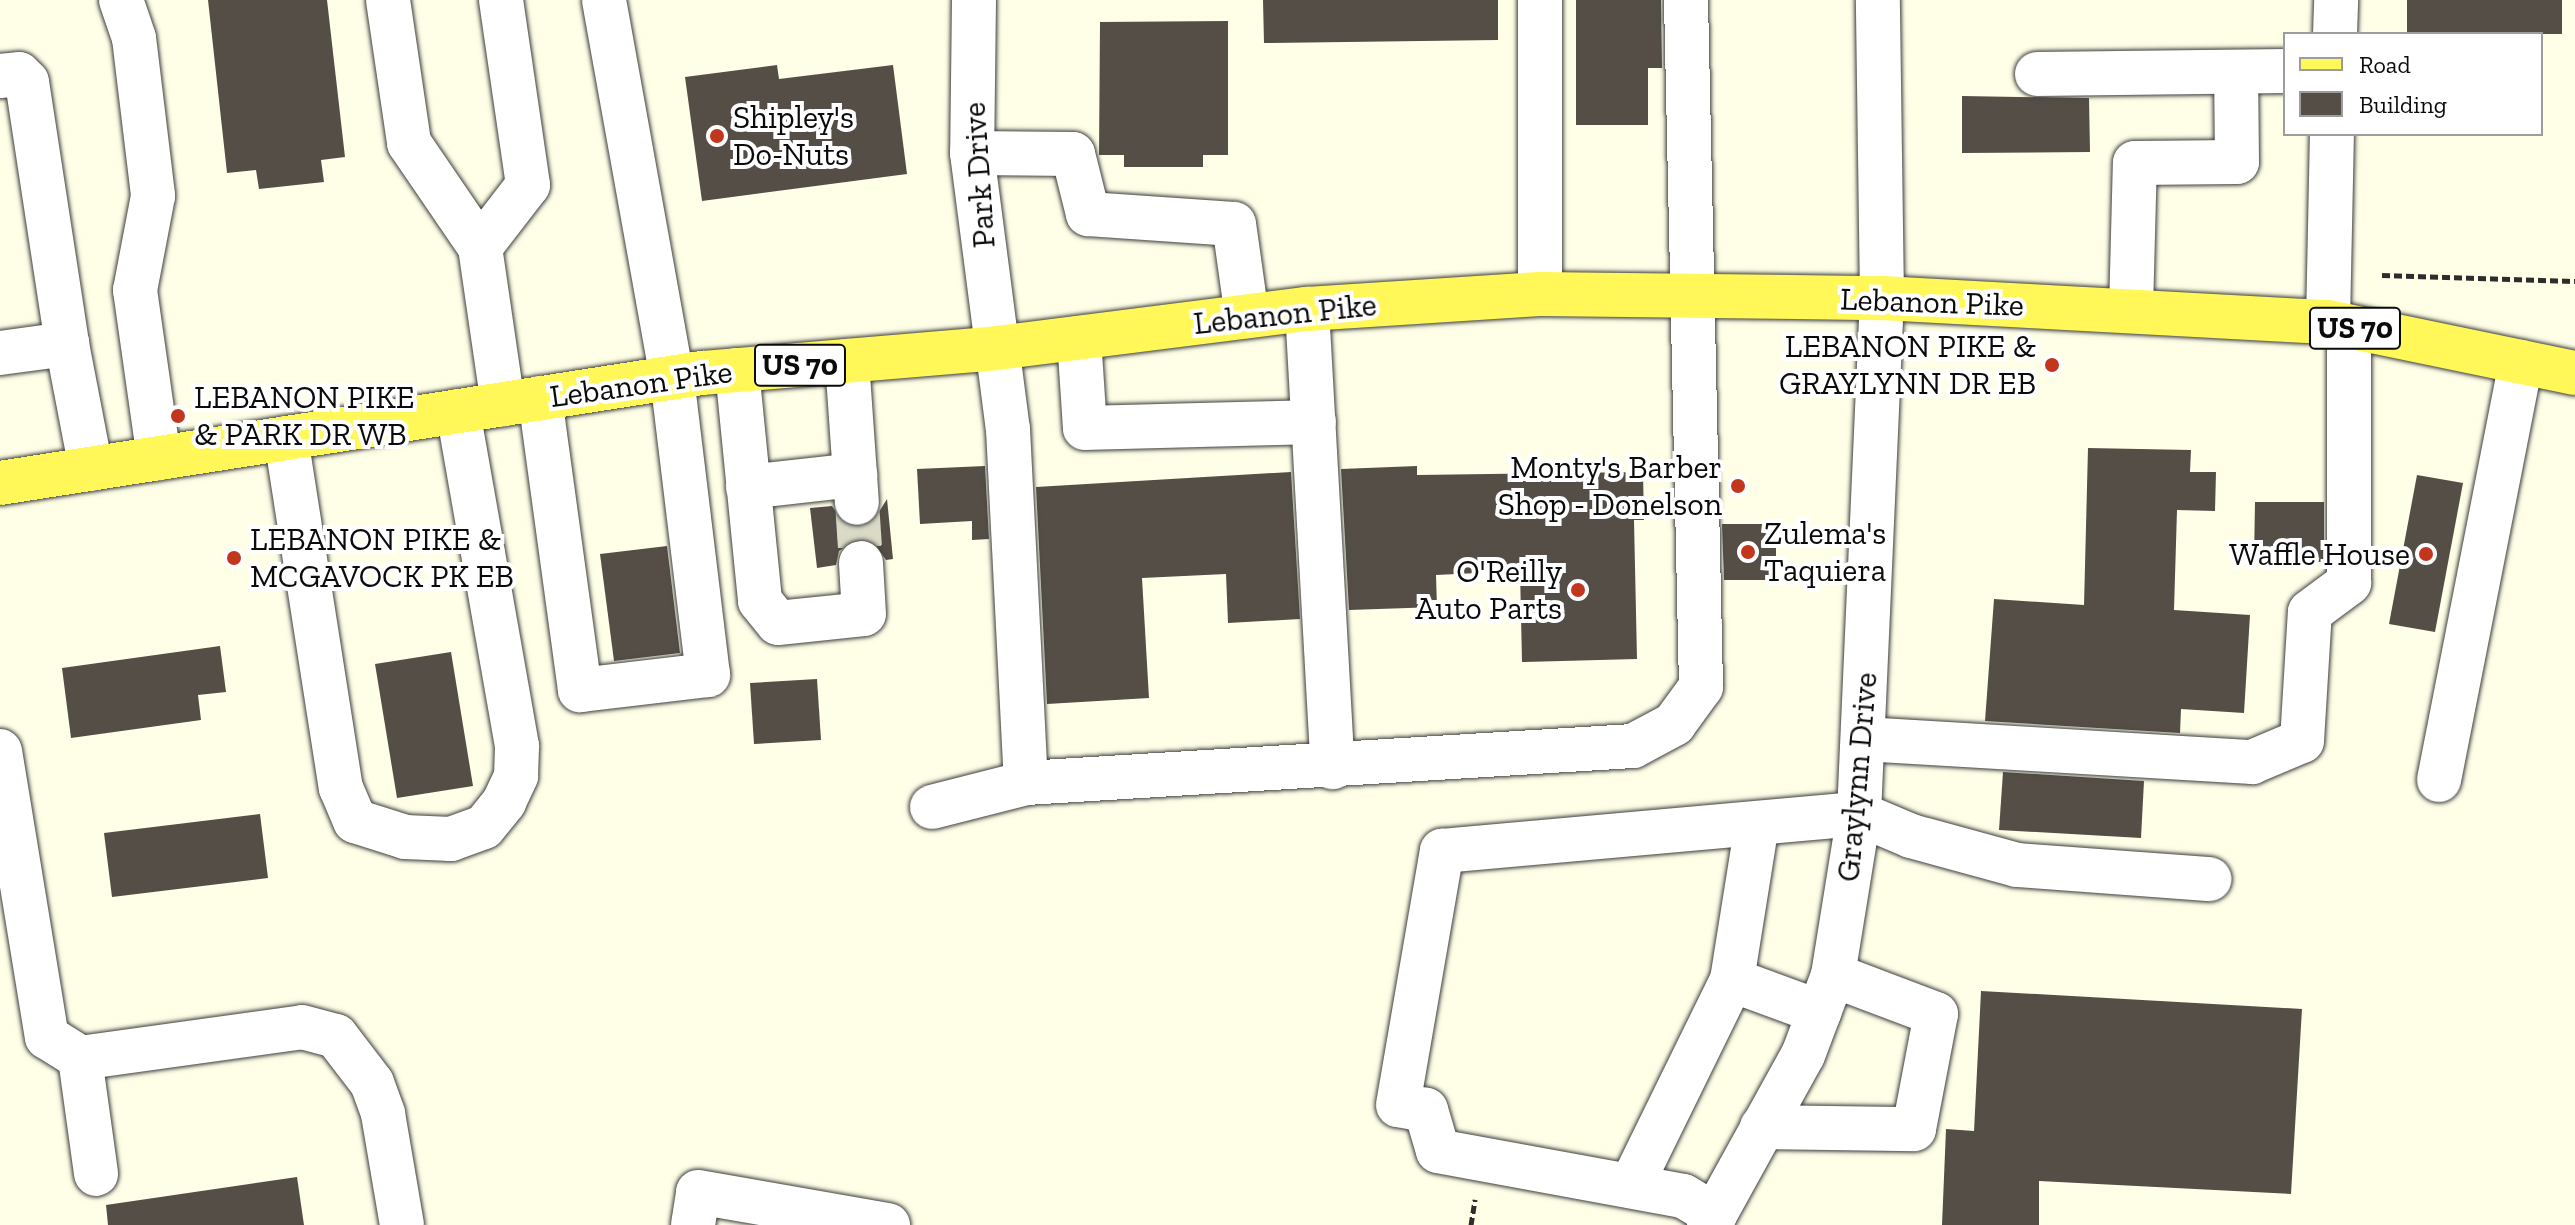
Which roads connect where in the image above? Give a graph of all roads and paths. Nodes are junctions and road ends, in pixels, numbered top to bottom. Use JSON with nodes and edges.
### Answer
{"nodes":[{"id":1,"x":121,"y":0,"type":"edge"},
{"id":2,"x":388,"y":0,"type":"edge"},
{"id":3,"x":501,"y":0,"type":"edge"},
{"id":4,"x":604,"y":0,"type":"edge"},
{"id":5,"x":974,"y":0,"type":"edge"},
{"id":6,"x":1540,"y":0,"type":"edge"},
{"id":7,"x":1686,"y":0,"type":"edge"},
{"id":8,"x":1878,"y":0,"type":"edge"},
{"id":9,"x":2336,"y":0,"type":"edge"},
{"id":10,"x":2335,"y":32,"type":"edge"},
{"id":11,"x":2283,"y":71,"type":"edge"},
{"id":12,"x":2236,"y":72,"type":"junction"},
{"id":13,"x":2037,"y":74,"type":"dead end"},
{"id":14,"x":0,"y":76,"type":"edge"},
{"id":15,"x":2332,"y":136,"type":"edge"},
{"id":16,"x":972,"y":153,"type":"junction"},
{"id":17,"x":480,"y":247,"type":"junction"},
{"id":18,"x":2382,"y":275,"type":"dead end"},
{"id":19,"x":2575,"y":281,"type":"edge"},
{"id":20,"x":1540,"y":294,"type":"junction"},
{"id":21,"x":1692,"y":295,"type":"junction"},
{"id":22,"x":1882,"y":298,"type":"junction"},
{"id":23,"x":1307,"y":309,"type":"junction"},
{"id":24,"x":2131,"y":311,"type":"junction"},
{"id":25,"x":1247,"y":316,"type":"junction"},
{"id":26,"x":2338,"y":324,"type":"junction"},
{"id":27,"x":1079,"y":338,"type":"junction"},
{"id":28,"x":67,"y":344,"type":"junction"},
{"id":29,"x":997,"y":348,"type":"junction"},
{"id":30,"x":0,"y":353,"type":"edge"},
{"id":31,"x":847,"y":361,"type":"junction"},
{"id":32,"x":2521,"y":362,"type":"junction"},
{"id":33,"x":737,"y":370,"type":"junction"},
{"id":34,"x":2575,"y":373,"type":"edge"},
{"id":35,"x":672,"y":378,"type":"junction"},
{"id":36,"x":522,"y":401,"type":"junction"},
{"id":37,"x":458,"y":411,"type":"junction"},
{"id":38,"x":1314,"y":422,"type":"junction"},
{"id":39,"x":286,"y":438,"type":"junction"},
{"id":40,"x":159,"y":458,"type":"junction"},
{"id":41,"x":91,"y":469,"type":"junction"},
{"id":42,"x":0,"y":483,"type":"edge"},
{"id":43,"x":748,"y":487,"type":"junction"},
{"id":44,"x":861,"y":563,"type":"tunnel mouth"},
{"id":45,"x":1863,"y":739,"type":"junction"},
{"id":46,"x":0,"y":751,"type":"edge"},
{"id":47,"x":1333,"y":767,"type":"junction"},
{"id":48,"x":2439,"y":780,"type":"dead end"},
{"id":49,"x":1026,"y":783,"type":"junction"},
{"id":50,"x":932,"y":807,"type":"dead end"},
{"id":51,"x":1859,"y":814,"type":"junction"},
{"id":52,"x":1757,"y":824,"type":"junction"},
{"id":53,"x":8,"y":854,"type":"edge"},
{"id":54,"x":2209,"y":879,"type":"dead end"},
{"id":55,"x":17,"y":965,"type":"edge"},
{"id":56,"x":1732,"y":980,"type":"junction"},
{"id":57,"x":1826,"y":994,"type":"junction"},
{"id":58,"x":80,"y":1058,"type":"junction"},
{"id":59,"x":1762,"y":1127,"type":"junction"},
{"id":60,"x":96,"y":1174,"type":"dead end"},
{"id":61,"x":1631,"y":1186,"type":"junction"},
{"id":62,"x":1712,"y":1220,"type":"edge"},
{"id":63,"x":402,"y":1225,"type":"edge"},
{"id":64,"x":693,"y":1225,"type":"edge"},
{"id":65,"x":888,"y":1225,"type":"edge"}],
"edges":[{"from":1,"to":40,"type":"street"},
{"from":2,"to":17,"type":"street"},
{"from":3,"to":17,"type":"street"},
{"from":4,"to":35,"type":"street"},
{"from":5,"to":16,"type":"street","name":"Park Drive"},
{"from":6,"to":20,"type":"street"},
{"from":7,"to":21,"type":"street"},
{"from":8,"to":22,"type":"street","name":"Graylynn Drive"},
{"from":9,"to":10,"type":"street"},
{"from":11,"to":12,"type":"street"},
{"from":12,"to":13,"type":"street"},
{"from":12,"to":24,"type":"street"},
{"from":14,"to":28,"type":"street"},
{"from":15,"to":26,"type":"street"},
{"from":16,"to":25,"type":"street"},
{"from":16,"to":29,"type":"street","name":"Park Drive"},
{"from":17,"to":36,"type":"street"},
{"from":18,"to":19,"type":"path"},
{"from":20,"to":21,"type":"main road","name":"Lebanon Pike","number":"US 70"},
{"from":20,"to":23,"type":"main road","name":"Lebanon Pike","number":"US 70"},
{"from":21,"to":22,"type":"main road","name":"Lebanon Pike","number":"US 70"},
{"from":21,"to":47,"type":"street"},
{"from":22,"to":24,"type":"main road","name":"Lebanon Pike","number":"US 70"},
{"from":22,"to":45,"type":"street","name":"Graylynn Drive"},
{"from":23,"to":25,"type":"main road","name":"Lebanon Pike","number":"US 70"},
{"from":23,"to":38,"type":"street"},
{"from":24,"to":26,"type":"main road","name":"Lebanon Pike","number":"US 70"},
{"from":25,"to":27,"type":"main road","name":"Lebanon Pike","number":"US 70"},
{"from":26,"to":32,"type":"main road","name":"Lebanon Pike","number":"US 70"},
{"from":26,"to":45,"type":"street"},
{"from":27,"to":29,"type":"main road","name":"Lebanon Pike","number":"US 70"},
{"from":27,"to":38,"type":"street"},
{"from":28,"to":30,"type":"street"},
{"from":28,"to":41,"type":"street"},
{"from":29,"to":31,"type":"main road","name":"Lebanon Pike","number":"US 70"},
{"from":29,"to":49,"type":"street","name":"Park Drive"},
{"from":31,"to":33,"type":"main road","name":"Lebanon Pike","number":"US 70"},
{"from":31,"to":43,"type":"street"},
{"from":32,"to":34,"type":"main road","name":"Lebanon Pike","number":"US 70"},
{"from":32,"to":48,"type":"street"},
{"from":33,"to":35,"type":"main road","name":"Lebanon Pike","number":"US 70"},
{"from":33,"to":43,"type":"street"},
{"from":35,"to":36,"type":"main road","name":"Lebanon Pike","number":"US 70"},
{"from":35,"to":36,"type":"street"},
{"from":36,"to":37,"type":"main road","name":"Lebanon Pike","number":"US 70"},
{"from":37,"to":39,"type":"main road","name":"Lebanon Pike","number":"US 70"},
{"from":37,"to":39,"type":"street"},
{"from":38,"to":47,"type":"street"},
{"from":39,"to":40,"type":"main road","name":"Lebanon Pike","number":"US 70"},
{"from":40,"to":41,"type":"main road","name":"Lebanon Pike","number":"US 70"},
{"from":41,"to":42,"type":"main road","name":"Lebanon Pike","number":"US 70"},
{"from":43,"to":44,"type":"street"},
{"from":45,"to":51,"type":"street","name":"Graylynn Drive"},
{"from":46,"to":53,"type":"street"},
{"from":47,"to":49,"type":"street"},
{"from":49,"to":50,"type":"street"},
{"from":51,"to":52,"type":"street"},
{"from":51,"to":54,"type":"street"},
{"from":51,"to":57,"type":"street","name":"Graylynn Drive"},
{"from":52,"to":56,"type":"street"},
{"from":52,"to":61,"type":"street"},
{"from":53,"to":55,"type":"street"},
{"from":55,"to":58,"type":"street"},
{"from":56,"to":57,"type":"street"},
{"from":56,"to":61,"type":"street"},
{"from":57,"to":59,"type":"street","name":"Graylynn Drive"},
{"from":57,"to":59,"type":"street"},
{"from":58,"to":60,"type":"street"},
{"from":58,"to":63,"type":"street"},
{"from":59,"to":62,"type":"street","name":"Graylynn Drive"},
{"from":61,"to":62,"type":"street"},
{"from":64,"to":65,"type":"street"}]}
